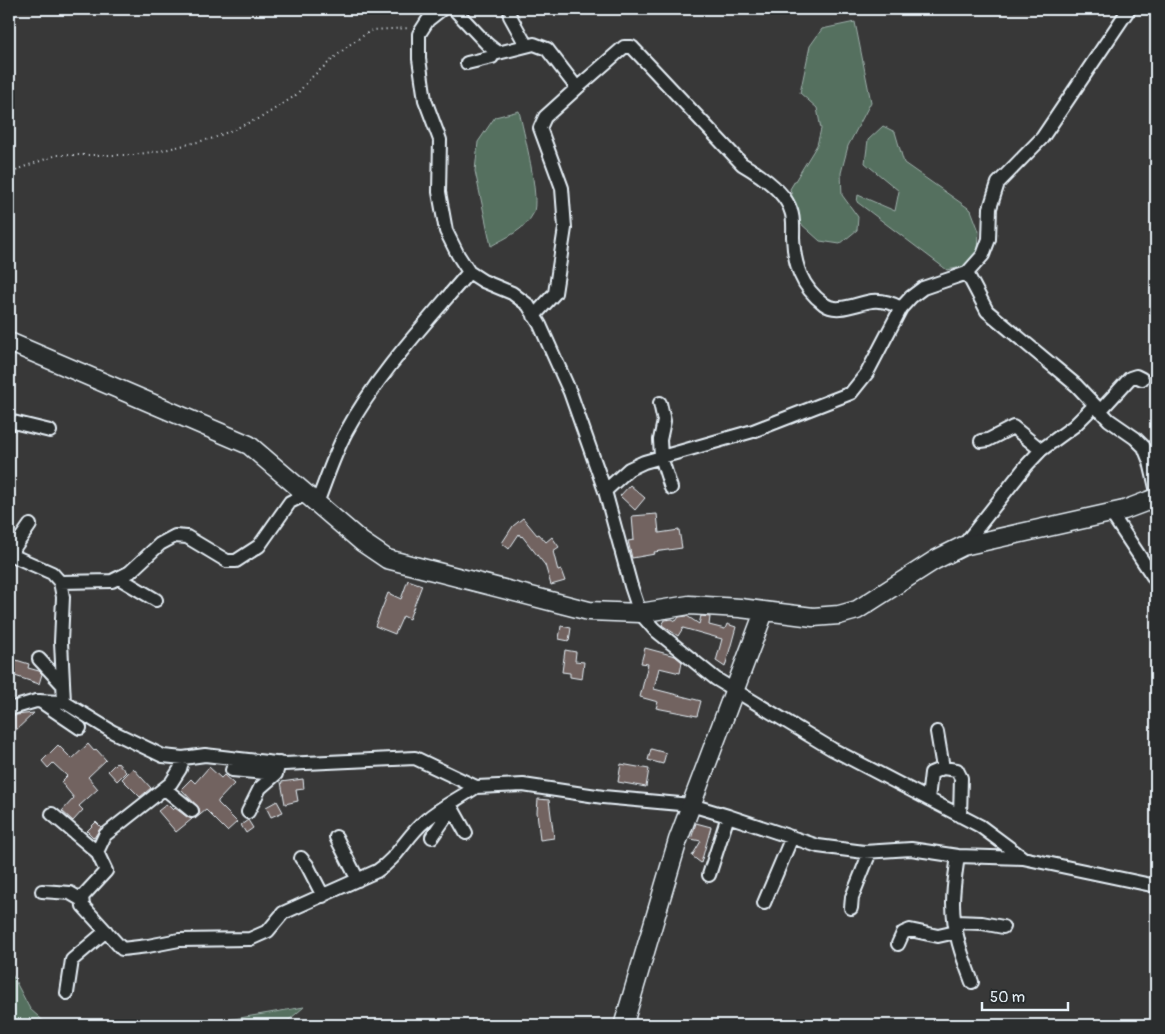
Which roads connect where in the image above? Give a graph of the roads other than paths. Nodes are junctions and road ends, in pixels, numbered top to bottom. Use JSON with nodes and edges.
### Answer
{"nodes":[{"id":1,"x":442,"y":9,"type":"edge"},
{"id":2,"x":454,"y":9,"type":"edge"},
{"id":3,"x":1129,"y":9,"type":"edge"},
{"id":4,"x":510,"y":16,"type":"dead end"},
{"id":5,"x":526,"y":46,"type":"junction"},
{"id":6,"x":495,"y":50,"type":"junction"},
{"id":7,"x":467,"y":64,"type":"dead end"},
{"id":8,"x":576,"y":88,"type":"junction"},
{"id":9,"x":470,"y":272,"type":"junction"},
{"id":10,"x":967,"y":273,"type":"junction"},
{"id":11,"x":901,"y":308,"type":"junction"},
{"id":12,"x":534,"y":316,"type":"junction"},
{"id":13,"x":9,"y":342,"type":"edge"},
{"id":14,"x":1142,"y":379,"type":"dead end"},
{"id":15,"x":660,"y":403,"type":"dead end"},
{"id":16,"x":1098,"y":408,"type":"junction"},
{"id":17,"x":9,"y":421,"type":"edge"},
{"id":18,"x":50,"y":431,"type":"dead end"},
{"id":19,"x":981,"y":441,"type":"dead end"},
{"id":20,"x":1041,"y":450,"type":"junction"},
{"id":21,"x":661,"y":457,"type":"junction"},
{"id":22,"x":671,"y":488,"type":"dead end"},
{"id":23,"x":1156,"y":488,"type":"edge"},
{"id":24,"x":605,"y":491,"type":"junction"},
{"id":25,"x":312,"y":498,"type":"junction"},
{"id":26,"x":1156,"y":498,"type":"edge"},
{"id":27,"x":1111,"y":513,"type":"junction"},
{"id":28,"x":30,"y":525,"type":"dead end"},
{"id":29,"x":963,"y":546,"type":"junction"},
{"id":30,"x":10,"y":554,"type":"edge"},
{"id":31,"x":118,"y":578,"type":"junction"},
{"id":32,"x":1156,"y":581,"type":"edge"},
{"id":33,"x":60,"y":582,"type":"junction"},
{"id":34,"x":156,"y":600,"type":"dead end"},
{"id":35,"x":764,"y":612,"type":"junction"},
{"id":36,"x":640,"y":613,"type":"junction"},
{"id":37,"x":39,"y":659,"type":"dead end"},
{"id":38,"x":63,"y":685,"type":"junction"},
{"id":39,"x":735,"y":690,"type":"junction"},
{"id":40,"x":40,"y":701,"type":"junction"},
{"id":41,"x":64,"y":702,"type":"junction"},
{"id":42,"x":9,"y":709,"type":"edge"},
{"id":43,"x":80,"y":728,"type":"dead end"},
{"id":44,"x":937,"y":732,"type":"dead end"},
{"id":45,"x":183,"y":758,"type":"junction"},
{"id":46,"x":943,"y":768,"type":"junction"},
{"id":47,"x":278,"y":769,"type":"junction"},
{"id":48,"x":232,"y":770,"type":"dead end"},
{"id":49,"x":476,"y":787,"type":"junction"},
{"id":50,"x":165,"y":789,"type":"junction"},
{"id":51,"x":928,"y":799,"type":"junction"},
{"id":52,"x":691,"y":805,"type":"junction"},
{"id":53,"x":451,"y":806,"type":"junction"},
{"id":54,"x":192,"y":811,"type":"dead end"},
{"id":55,"x":248,"y":812,"type":"dead end"},
{"id":56,"x":52,"y":814,"type":"dead end"},
{"id":57,"x":728,"y":816,"type":"junction"},
{"id":58,"x":960,"y":816,"type":"junction"},
{"id":59,"x":466,"y":833,"type":"dead end"},
{"id":60,"x":336,"y":837,"type":"dead end"},
{"id":61,"x":432,"y":837,"type":"dead end"},
{"id":62,"x":792,"y":837,"type":"junction"},
{"id":63,"x":96,"y":852,"type":"junction"},
{"id":64,"x":870,"y":852,"type":"junction"},
{"id":65,"x":958,"y":856,"type":"junction"},
{"id":66,"x":301,"y":858,"type":"dead end"},
{"id":67,"x":1023,"y":858,"type":"junction"},
{"id":68,"x":709,"y":876,"type":"dead end"},
{"id":69,"x":358,"y":880,"type":"junction"},
{"id":70,"x":1156,"y":886,"type":"edge"},
{"id":71,"x":42,"y":891,"type":"dead end"},
{"id":72,"x":323,"y":896,"type":"junction"},
{"id":73,"x":82,"y":900,"type":"junction"},
{"id":74,"x":764,"y":903,"type":"dead end"},
{"id":75,"x":851,"y":908,"type":"dead end"},
{"id":76,"x":955,"y":927,"type":"junction"},
{"id":77,"x":1003,"y":927,"type":"dead end"},
{"id":78,"x":106,"y":931,"type":"junction"},
{"id":79,"x":898,"y":944,"type":"dead end"},
{"id":80,"x":972,"y":982,"type":"dead end"},
{"id":81,"x":67,"y":993,"type":"dead end"},
{"id":82,"x":625,"y":1025,"type":"edge"}],
"edges":[{"from":1,"to":9,"type":"street"},
{"from":2,"to":6,"type":"street"},
{"from":3,"to":10,"type":"street"},
{"from":4,"to":5,"type":"street"},
{"from":5,"to":6,"type":"street"},
{"from":5,"to":8,"type":"street"},
{"from":6,"to":7,"type":"street"},
{"from":8,"to":11,"type":"street"},
{"from":8,"to":12,"type":"street"},
{"from":9,"to":12,"type":"street"},
{"from":9,"to":25,"type":"street"},
{"from":10,"to":11,"type":"street"},
{"from":10,"to":16,"type":"street"},
{"from":11,"to":21,"type":"street"},
{"from":12,"to":24,"type":"street"},
{"from":13,"to":25,"type":"street"},
{"from":14,"to":16,"type":"street"},
{"from":15,"to":21,"type":"street"},
{"from":16,"to":20,"type":"street"},
{"from":16,"to":23,"type":"street"},
{"from":17,"to":18,"type":"street"},
{"from":19,"to":20,"type":"street"},
{"from":20,"to":29,"type":"street"},
{"from":21,"to":22,"type":"street"},
{"from":21,"to":24,"type":"street"},
{"from":24,"to":36,"type":"street"},
{"from":25,"to":31,"type":"street"},
{"from":25,"to":36,"type":"street"},
{"from":26,"to":27,"type":"street"},
{"from":27,"to":29,"type":"street"},
{"from":27,"to":32,"type":"street"},
{"from":28,"to":30,"type":"street"},
{"from":29,"to":35,"type":"street"},
{"from":30,"to":33,"type":"street"},
{"from":31,"to":33,"type":"street"},
{"from":31,"to":34,"type":"street"},
{"from":33,"to":38,"type":"street"},
{"from":35,"to":36,"type":"street"},
{"from":35,"to":39,"type":"street"},
{"from":36,"to":39,"type":"street"},
{"from":37,"to":38,"type":"street"},
{"from":38,"to":41,"type":"street"},
{"from":39,"to":51,"type":"street"},
{"from":39,"to":52,"type":"street"},
{"from":40,"to":41,"type":"street"},
{"from":40,"to":42,"type":"street"},
{"from":40,"to":43,"type":"street"},
{"from":41,"to":45,"type":"street"},
{"from":44,"to":46,"type":"street"},
{"from":45,"to":47,"type":"street"},
{"from":45,"to":50,"type":"street"},
{"from":46,"to":51,"type":"street"},
{"from":46,"to":58,"type":"street"},
{"from":47,"to":48,"type":"street"},
{"from":47,"to":49,"type":"street"},
{"from":47,"to":55,"type":"street"},
{"from":49,"to":52,"type":"street"},
{"from":49,"to":53,"type":"street"},
{"from":50,"to":54,"type":"street"},
{"from":50,"to":63,"type":"street"},
{"from":51,"to":58,"type":"street"},
{"from":52,"to":57,"type":"street"},
{"from":52,"to":82,"type":"street"},
{"from":53,"to":59,"type":"street"},
{"from":53,"to":61,"type":"street"},
{"from":53,"to":69,"type":"street"},
{"from":56,"to":63,"type":"street"},
{"from":57,"to":62,"type":"street"},
{"from":57,"to":68,"type":"street"},
{"from":58,"to":67,"type":"street"},
{"from":60,"to":69,"type":"street"},
{"from":62,"to":64,"type":"street"},
{"from":62,"to":74,"type":"street"},
{"from":63,"to":73,"type":"street"},
{"from":64,"to":65,"type":"street"},
{"from":64,"to":75,"type":"street"},
{"from":65,"to":67,"type":"street"},
{"from":65,"to":76,"type":"street"},
{"from":66,"to":72,"type":"street"},
{"from":67,"to":70,"type":"street"},
{"from":69,"to":72,"type":"street"},
{"from":71,"to":73,"type":"street"},
{"from":72,"to":78,"type":"street"},
{"from":73,"to":78,"type":"street"},
{"from":76,"to":77,"type":"street"},
{"from":76,"to":79,"type":"street"},
{"from":76,"to":80,"type":"street"},
{"from":78,"to":81,"type":"street"}]}
